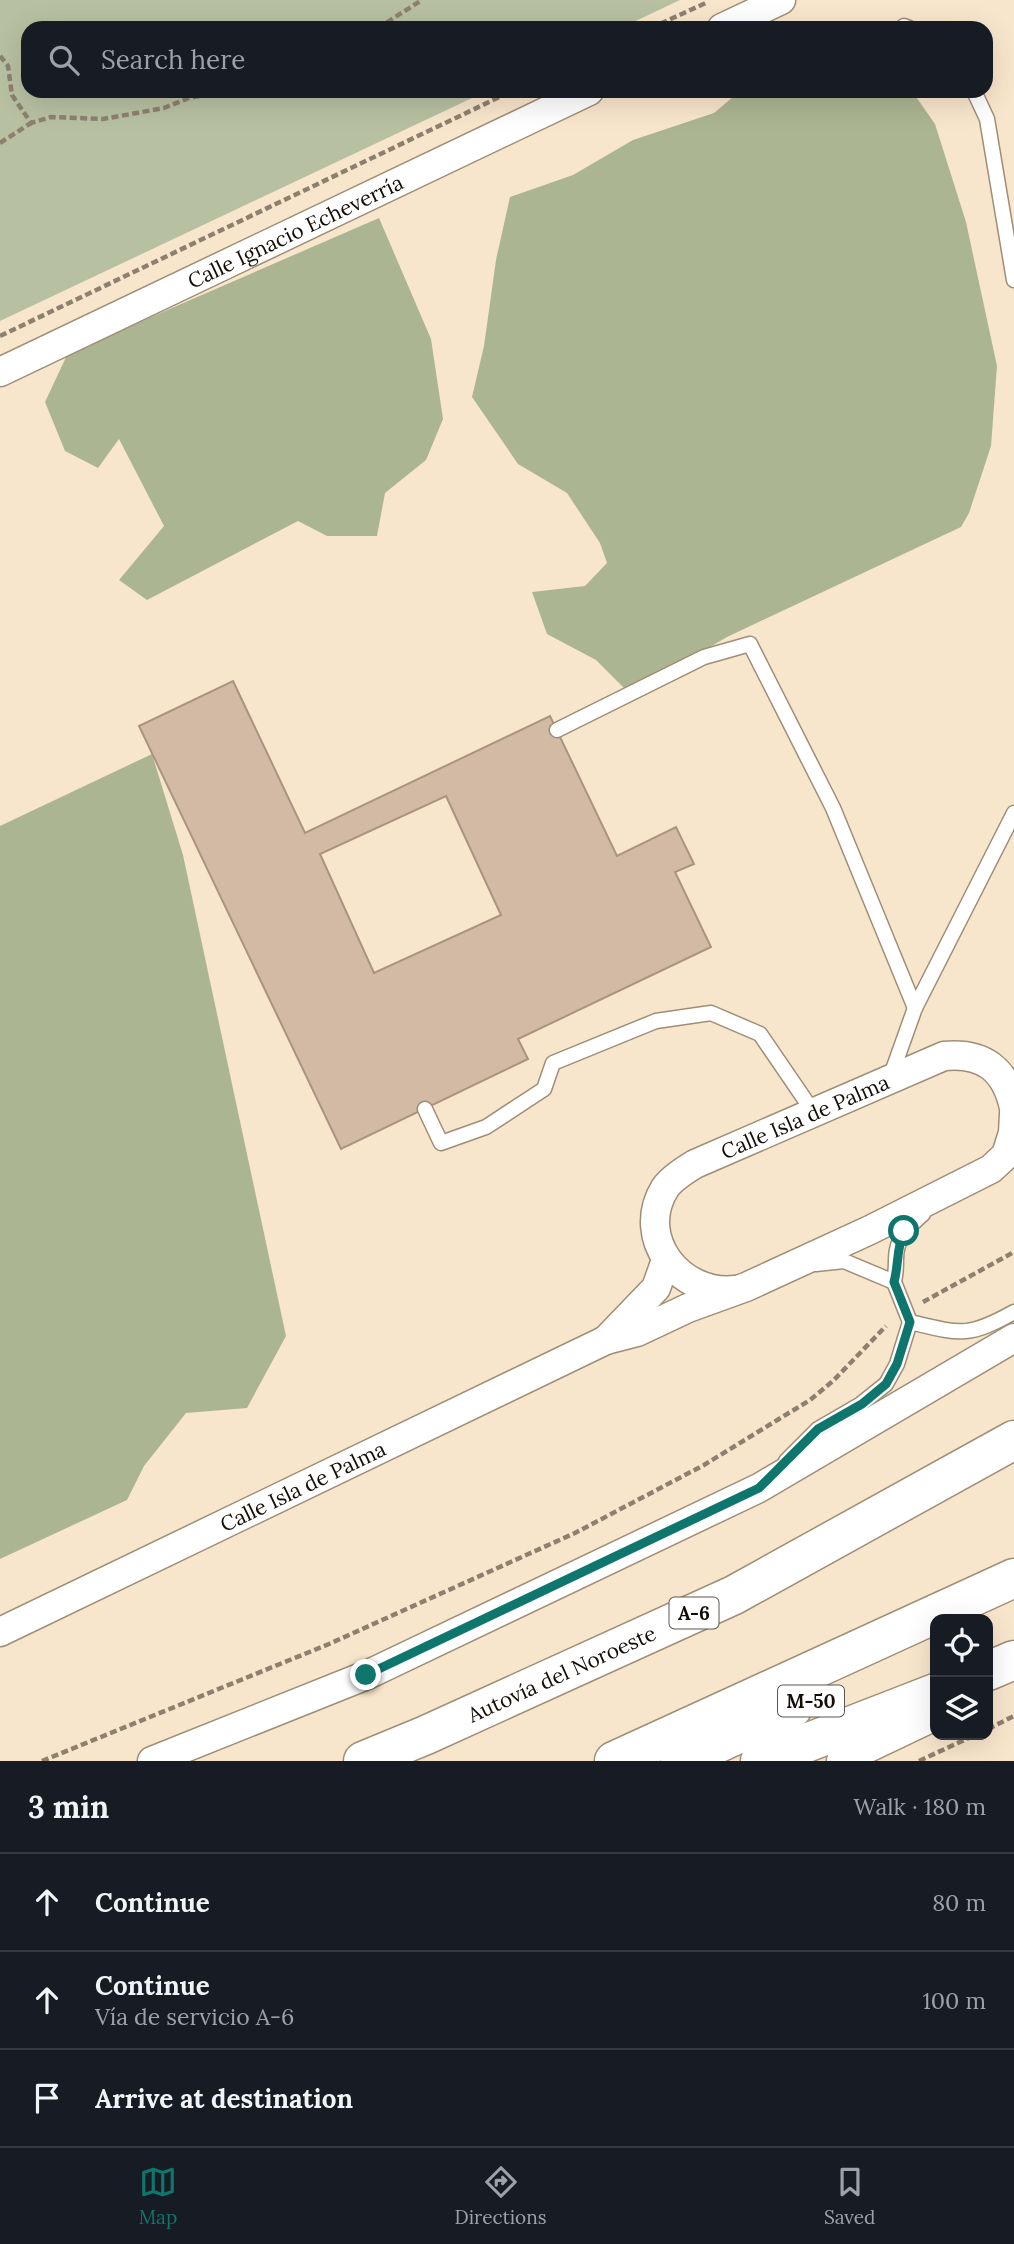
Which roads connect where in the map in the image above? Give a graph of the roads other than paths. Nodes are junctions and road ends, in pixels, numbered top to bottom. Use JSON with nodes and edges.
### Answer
{"nodes":[{"id":1,"x":780,"y":0,"type":"edge"},
{"id":2,"x":736,"y":21,"type":"edge"},
{"id":3,"x":574,"y":98,"type":"edge"},
{"id":4,"x":977,"y":98,"type":"edge"},
{"id":5,"x":1014,"y":281,"type":"edge"},
{"id":6,"x":0,"y":372,"type":"edge"},
{"id":7,"x":557,"y":730,"type":"dead end"},
{"id":8,"x":1014,"y":813,"type":"edge"},
{"id":9,"x":915,"y":1009,"type":"junction"},
{"id":10,"x":889,"y":1082,"type":"junction"},
{"id":11,"x":1013,"y":1101,"type":"edge"},
{"id":12,"x":425,"y":1109,"type":"dead end"},
{"id":13,"x":814,"y":1113,"type":"junction"},
{"id":14,"x":1003,"y":1168,"type":"edge"},
{"id":15,"x":948,"y":1192,"type":"junction"},
{"id":16,"x":666,"y":1260,"type":"junction"},
{"id":17,"x":774,"y":1274,"type":"junction"},
{"id":18,"x":894,"y":1282,"type":"junction"},
{"id":19,"x":738,"y":1289,"type":"junction"},
{"id":20,"x":1014,"y":1312,"type":"edge"},
{"id":21,"x":908,"y":1317,"type":"junction"},
{"id":22,"x":1014,"y":1338,"type":"edge"},
{"id":23,"x":606,"y":1340,"type":"junction"},
{"id":24,"x":1014,"y":1440,"type":"edge"},
{"id":25,"x":759,"y":1488,"type":"junction"},
{"id":26,"x":1007,"y":1582,"type":"edge"},
{"id":27,"x":958,"y":1614,"type":"edge"},
{"id":28,"x":0,"y":1632,"type":"edge"},
{"id":29,"x":930,"y":1633,"type":"edge"},
{"id":30,"x":1014,"y":1660,"type":"edge"},
{"id":31,"x":993,"y":1669,"type":"edge"},
{"id":32,"x":1014,"y":1679,"type":"edge"},
{"id":33,"x":993,"y":1689,"type":"edge"},
{"id":34,"x":930,"y":1695,"type":"edge"},
{"id":35,"x":930,"y":1718,"type":"edge"},
{"id":36,"x":152,"y":1761,"type":"edge"},
{"id":37,"x":363,"y":1761,"type":"edge"},
{"id":38,"x":614,"y":1761,"type":"edge"},
{"id":39,"x":680,"y":1761,"type":"edge"},
{"id":40,"x":760,"y":1761,"type":"edge"},
{"id":41,"x":841,"y":1761,"type":"edge"}],
"edges":[{"from":1,"to":2,"type":"street"},
{"from":3,"to":6,"type":"street","name":"Calle Ignacio Echeverría"},
{"from":4,"to":5,"type":"lane"},
{"from":7,"to":9,"type":"lane"},
{"from":8,"to":9,"type":"lane"},
{"from":9,"to":10,"type":"lane"},
{"from":10,"to":11,"type":"street","name":"Calle Isla de Palma"},
{"from":10,"to":13,"type":"street","name":"Calle Isla de Palma"},
{"from":11,"to":14,"type":"street","name":"Calle Isla de Palma"},
{"from":12,"to":13,"type":"lane"},
{"from":13,"to":16,"type":"street","name":"Calle Isla de Palma"},
{"from":14,"to":15,"type":"street","name":"Calle Isla de Palma"},
{"from":15,"to":17,"type":"street","name":"Calle Isla de Palma"},
{"from":15,"to":18,"type":"lane"},
{"from":16,"to":19,"type":"street","name":"Calle Isla de Palma"},
{"from":16,"to":23,"type":"street","name":"Calle Isla de Palma"},
{"from":17,"to":18,"type":"lane"},
{"from":17,"to":19,"type":"street","name":"Calle Isla de Palma"},
{"from":18,"to":21,"type":"lane"},
{"from":19,"to":23,"type":"street","name":"Calle Isla de Palma"},
{"from":20,"to":21,"type":"lane"},
{"from":21,"to":25,"type":"lane"},
{"from":22,"to":25,"type":"street"},
{"from":23,"to":28,"type":"street","name":"Calle Isla de Palma"},
{"from":24,"to":37,"type":"highway","name":"Autovía del Noroeste","number":"A-6"},
{"from":25,"to":36,"type":"street"},
{"from":26,"to":27,"type":"highway"},
{"from":26,"to":38,"type":"highway"},
{"from":29,"to":39,"type":"highway","number":"M-50"},
{"from":30,"to":31,"type":"highway"},
{"from":32,"to":33,"type":"street"},
{"from":34,"to":40,"type":"highway"},
{"from":35,"to":41,"type":"street"}]}
